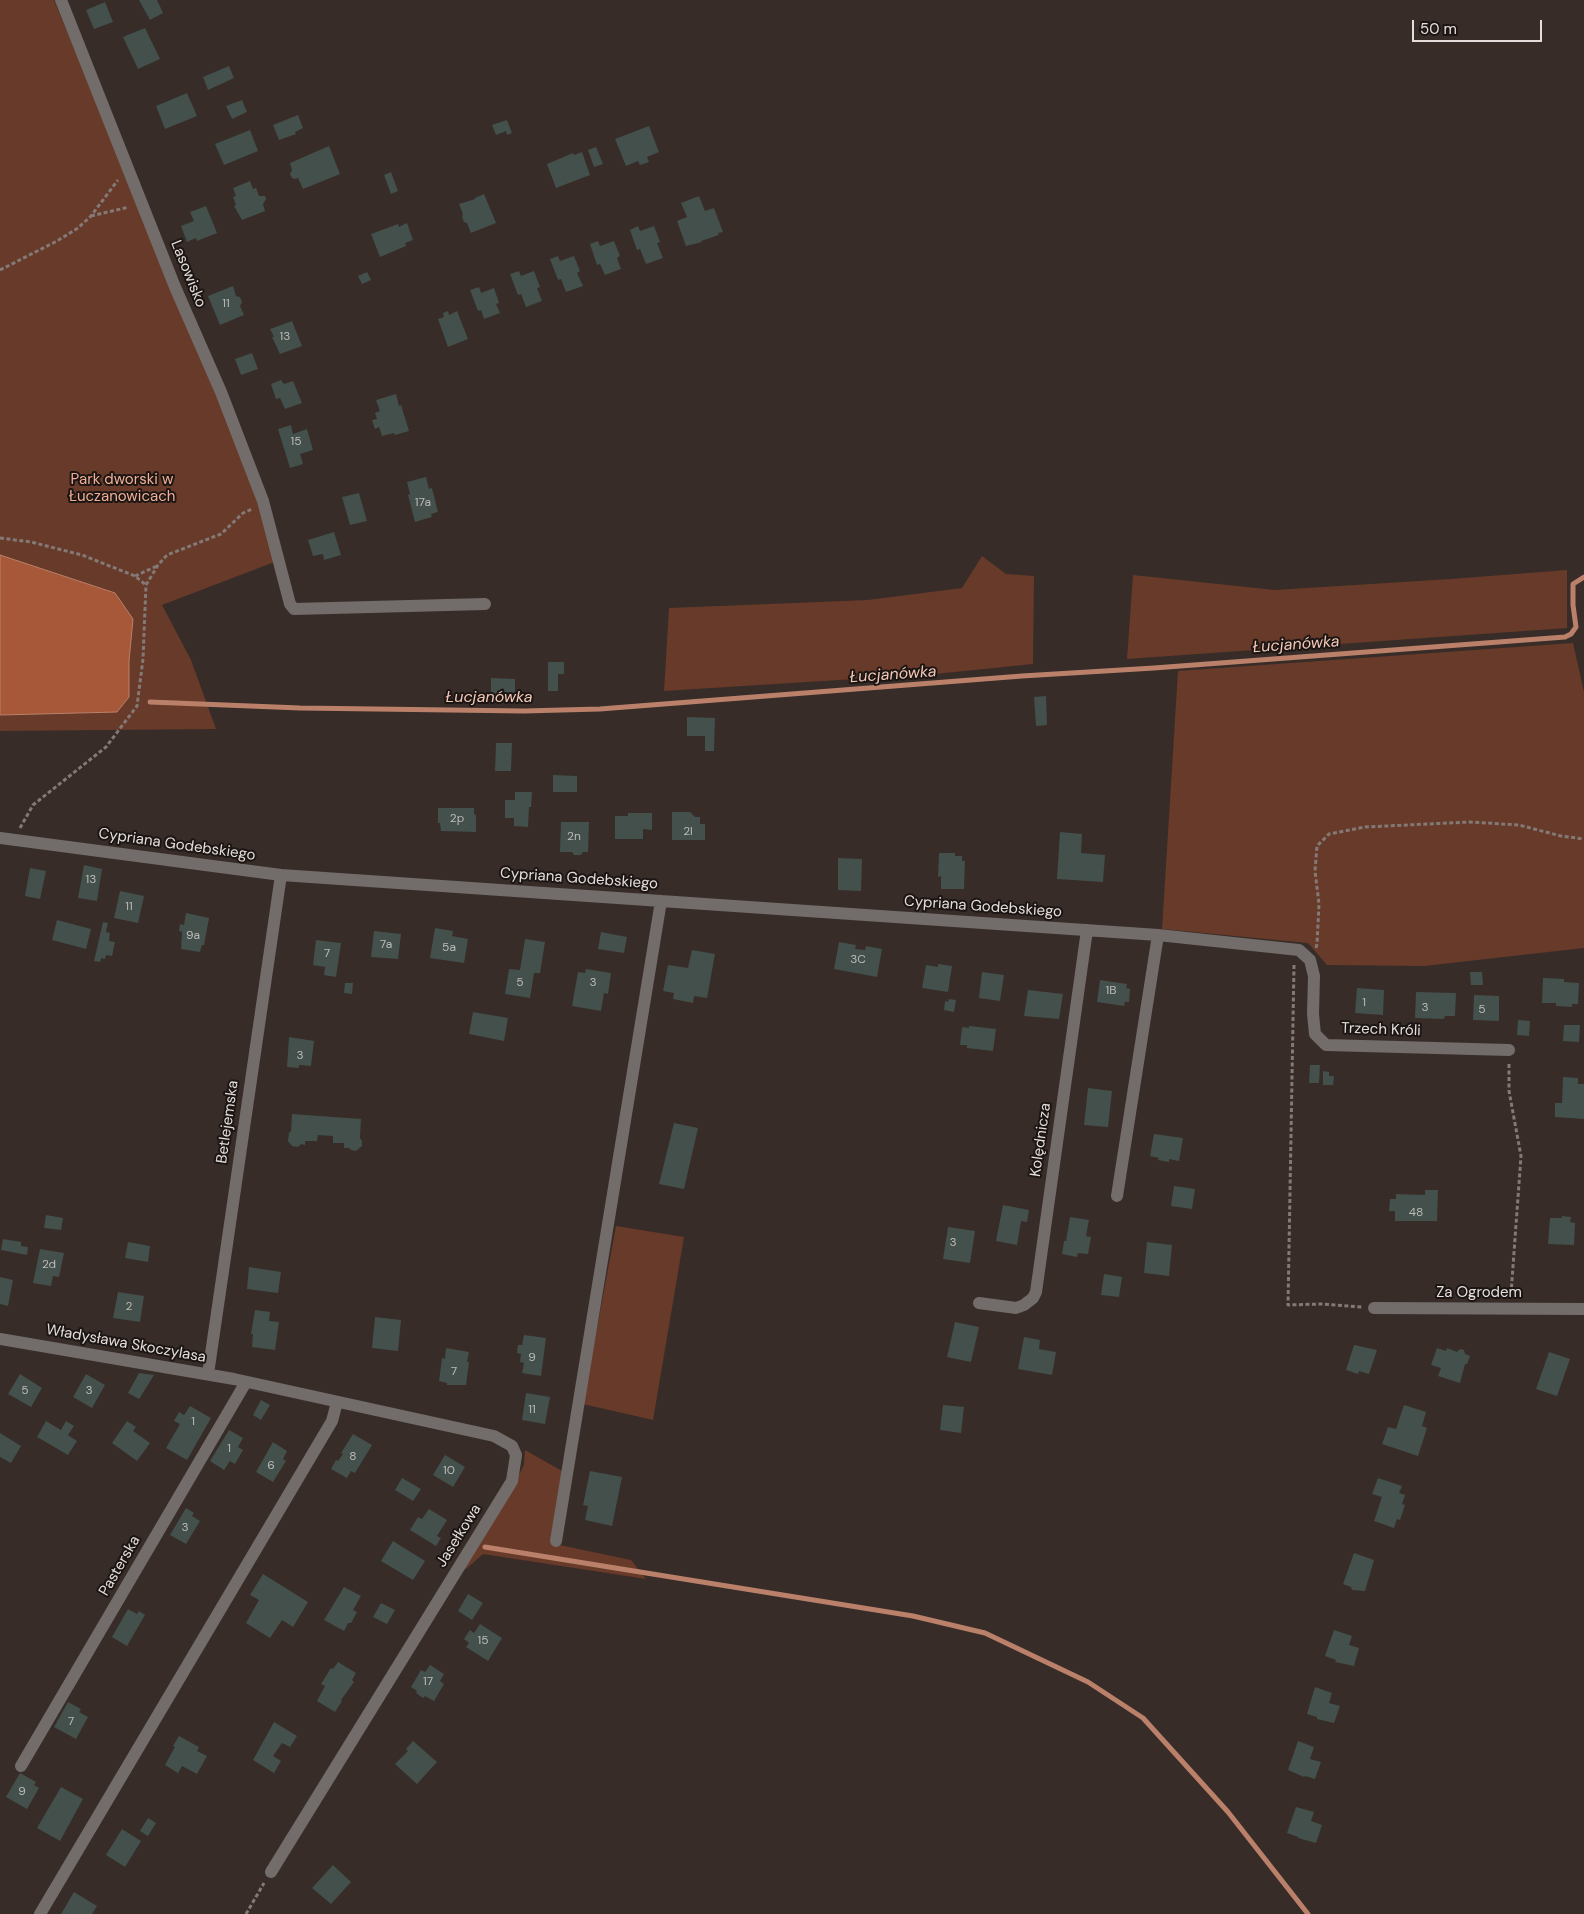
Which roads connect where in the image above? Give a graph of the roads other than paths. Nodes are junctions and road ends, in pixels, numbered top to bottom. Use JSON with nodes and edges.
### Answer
{"nodes":[{"id":1,"x":61,"y":0,"type":"edge"},
{"id":2,"x":485,"y":604,"type":"dead end"},
{"id":3,"x":0,"y":838,"type":"edge"},
{"id":4,"x":281,"y":875,"type":"junction"},
{"id":5,"x":661,"y":901,"type":"junction"},
{"id":6,"x":1087,"y":930,"type":"junction"},
{"id":7,"x":1158,"y":935,"type":"junction"},
{"id":8,"x":1310,"y":960,"type":"joint"},
{"id":9,"x":1509,"y":1050,"type":"road end"},
{"id":10,"x":1117,"y":1196,"type":"dead end"},
{"id":11,"x":979,"y":1303,"type":"dead end"},
{"id":12,"x":1374,"y":1308,"type":"road end"},
{"id":13,"x":1584,"y":1309,"type":"edge"},
{"id":14,"x":0,"y":1339,"type":"edge"},
{"id":15,"x":208,"y":1374,"type":"junction"},
{"id":16,"x":246,"y":1382,"type":"junction"},
{"id":17,"x":337,"y":1402,"type":"junction"},
{"id":18,"x":556,"y":1541,"type":"dead end"},
{"id":19,"x":21,"y":1766,"type":"dead end"},
{"id":20,"x":271,"y":1872,"type":"road end"},
{"id":21,"x":40,"y":1914,"type":"edge"}],
"edges":[{"from":1,"to":2,"type":"street","name":"Lasowisko"},
{"from":3,"to":4,"type":"street","name":"Cypriana Godebskiego"},
{"from":4,"to":5,"type":"street","name":"Cypriana Godebskiego"},
{"from":4,"to":15,"type":"street","name":"Betlejemska"},
{"from":5,"to":6,"type":"street","name":"Cypriana Godebskiego"},
{"from":5,"to":18,"type":"street"},
{"from":6,"to":7,"type":"street","name":"Cypriana Godebskiego"},
{"from":6,"to":11,"type":"street","name":"Kolędnicza"},
{"from":7,"to":8,"type":"street","name":"Cypriana Godebskiego"},
{"from":7,"to":10,"type":"street"},
{"from":8,"to":9,"type":"street","name":"Trzech Króli"},
{"from":12,"to":13,"type":"street","name":"Za Ogrodem"},
{"from":14,"to":15,"type":"street","name":"Władysława Skoczylasa"},
{"from":15,"to":16,"type":"street","name":"Władysława Skoczylasa"},
{"from":16,"to":17,"type":"street","name":"Jasełkowa"},
{"from":16,"to":19,"type":"street","name":"Pasterska"},
{"from":17,"to":20,"type":"street","name":"Jasełkowa"},
{"from":17,"to":21,"type":"street"}]}
